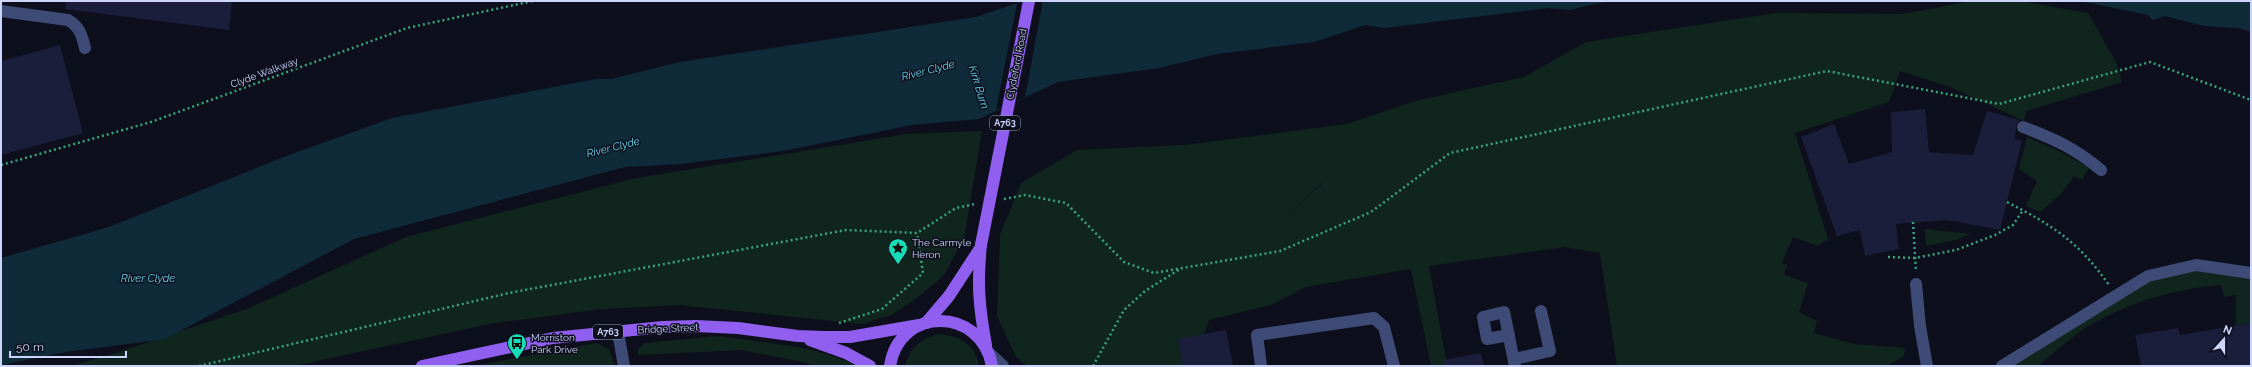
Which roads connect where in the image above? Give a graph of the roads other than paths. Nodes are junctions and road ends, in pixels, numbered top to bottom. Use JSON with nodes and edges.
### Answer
{"nodes":[{"id":1,"x":1029,"y":1,"type":"edge"},
{"id":2,"x":1,"y":11,"type":"edge"},
{"id":3,"x":85,"y":48,"type":"dead end"},
{"id":4,"x":2023,"y":127,"type":"dead end"},
{"id":5,"x":2101,"y":170,"type":"dead end"},
{"id":6,"x":982,"y":245,"type":"junction"},
{"id":7,"x":2251,"y":273,"type":"edge"},
{"id":8,"x":1916,"y":284,"type":"road end"},
{"id":9,"x":1542,"y":311,"type":"dead end"},
{"id":10,"x":923,"y":324,"type":"junction"},
{"id":11,"x":618,"y":332,"type":"junction"},
{"id":12,"x":1509,"y":335,"type":"dead end"},
{"id":13,"x":798,"y":336,"type":"junction"},
{"id":14,"x":990,"y":356,"type":"edge"},
{"id":15,"x":1517,"y":364,"type":"edge"},
{"id":16,"x":422,"y":366,"type":"edge"},
{"id":17,"x":624,"y":366,"type":"edge"},
{"id":18,"x":870,"y":366,"type":"edge"},
{"id":19,"x":890,"y":366,"type":"edge"},
{"id":20,"x":1003,"y":366,"type":"edge"},
{"id":21,"x":1261,"y":366,"type":"edge"},
{"id":22,"x":1394,"y":366,"type":"edge"},
{"id":23,"x":1927,"y":366,"type":"edge"},
{"id":24,"x":2002,"y":366,"type":"edge"}],
"edges":[{"from":1,"to":6,"type":"main road","name":"Clydeford Road","number":"A763","bridge":true},
{"from":2,"to":3,"type":"street"},
{"from":4,"to":5,"type":"street"},
{"from":6,"to":10,"type":"main road","name":"Clydeford Road","number":"A763"},
{"from":6,"to":14,"type":"main road","name":"Clydeford Road","number":"A763"},
{"from":7,"to":24,"type":"street"},
{"from":8,"to":23,"type":"street"},
{"from":9,"to":15,"type":"street"},
{"from":10,"to":13,"type":"main road","name":"Bridge Street","number":"A763"},
{"from":10,"to":14,"type":"main road","name":"Bridge Street"},
{"from":10,"to":19,"type":"main road","name":"Clydeford Road"},
{"from":11,"to":13,"type":"main road","name":"Bridge Street","number":"A763"},
{"from":11,"to":16,"type":"main road","name":"Bridge Street","number":"A763"},
{"from":11,"to":17,"type":"street"},
{"from":12,"to":15,"type":"street"},
{"from":13,"to":18,"type":"main road","name":"Bridge Street","number":"A763"},
{"from":14,"to":20,"type":"street"},
{"from":21,"to":22,"type":"street"}]}
